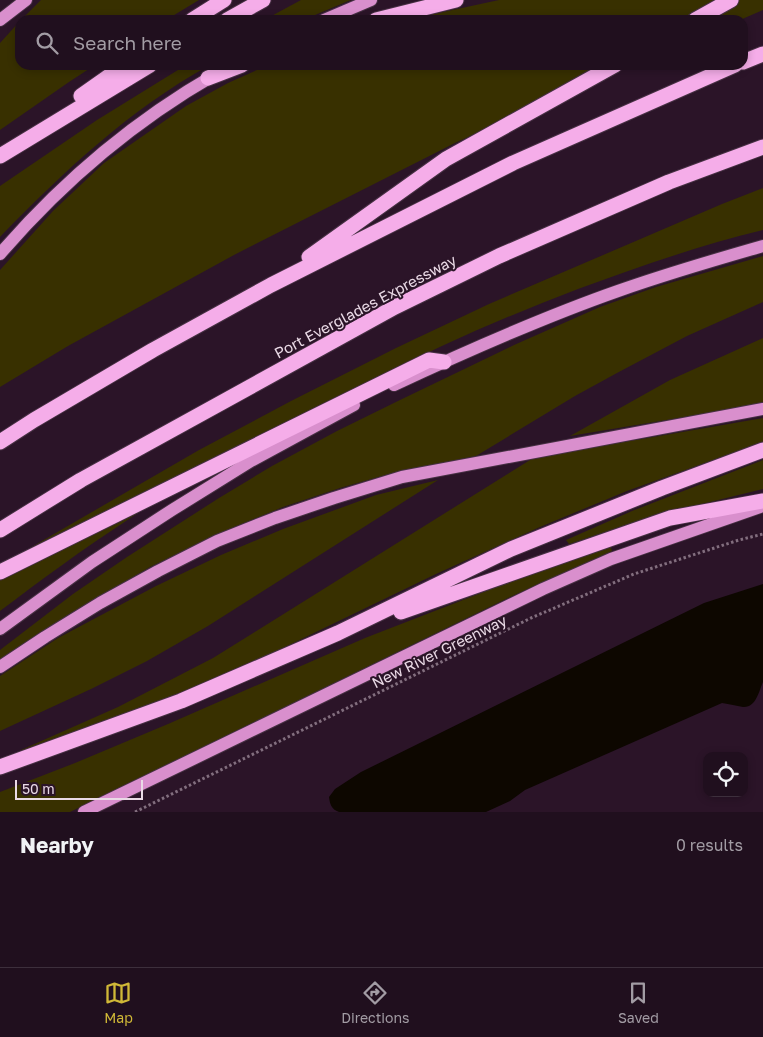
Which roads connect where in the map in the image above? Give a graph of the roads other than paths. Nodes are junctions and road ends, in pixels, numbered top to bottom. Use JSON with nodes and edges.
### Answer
{"nodes":[{"id":1,"x":12,"y":0,"type":"edge"},
{"id":2,"x":26,"y":0,"type":"edge"},
{"id":3,"x":224,"y":0,"type":"edge"},
{"id":4,"x":263,"y":0,"type":"edge"},
{"id":5,"x":371,"y":0,"type":"edge"},
{"id":6,"x":456,"y":0,"type":"edge"},
{"id":7,"x":731,"y":0,"type":"edge"},
{"id":8,"x":0,"y":14,"type":"edge"},
{"id":9,"x":200,"y":15,"type":"edge"},
{"id":10,"x":236,"y":15,"type":"edge"},
{"id":11,"x":336,"y":15,"type":"edge"},
{"id":12,"x":396,"y":15,"type":"edge"},
{"id":13,"x":704,"y":15,"type":"edge"},
{"id":14,"x":0,"y":20,"type":"edge"},
{"id":15,"x":763,"y":54,"type":"edge"},
{"id":16,"x":748,"y":60,"type":"edge"},
{"id":17,"x":118,"y":70,"type":"edge"},
{"id":18,"x":142,"y":70,"type":"edge"},
{"id":19,"x":222,"y":70,"type":"edge"},
{"id":20,"x":229,"y":70,"type":"edge"},
{"id":21,"x":606,"y":70,"type":"edge"},
{"id":22,"x":724,"y":70,"type":"edge"},
{"id":23,"x":208,"y":78,"type":"junction"},
{"id":24,"x":763,"y":147,"type":"edge"},
{"id":25,"x":0,"y":152,"type":"edge"},
{"id":26,"x":0,"y":156,"type":"edge"},
{"id":27,"x":763,"y":246,"type":"edge"},
{"id":28,"x":0,"y":254,"type":"edge"},
{"id":29,"x":271,"y":284,"type":"junction"},
{"id":30,"x":444,"y":362,"type":"junction"},
{"id":31,"x":763,"y":409,"type":"edge"},
{"id":32,"x":0,"y":442,"type":"edge"},
{"id":33,"x":763,"y":450,"type":"edge"},
{"id":34,"x":763,"y":501,"type":"edge"},
{"id":35,"x":763,"y":506,"type":"edge"},
{"id":36,"x":0,"y":530,"type":"edge"},
{"id":37,"x":0,"y":572,"type":"edge"},
{"id":38,"x":0,"y":630,"type":"edge"},
{"id":39,"x":338,"y":633,"type":"junction"},
{"id":40,"x":0,"y":668,"type":"edge"},
{"id":41,"x":0,"y":768,"type":"edge"},
{"id":42,"x":84,"y":812,"type":"edge"}],
"edges":[{"from":1,"to":8,"type":"main road"},
{"from":2,"to":14,"type":"main road"},
{"from":3,"to":9,"type":"highway"},
{"from":4,"to":10,"type":"highway"},
{"from":5,"to":11,"type":"main road"},
{"from":6,"to":12,"type":"highway"},
{"from":7,"to":13,"type":"highway"},
{"from":15,"to":16,"type":"highway"},
{"from":17,"to":25,"type":"highway"},
{"from":18,"to":26,"type":"highway"},
{"from":19,"to":23,"type":"main road"},
{"from":20,"to":23,"type":"highway"},
{"from":21,"to":29,"type":"highway"},
{"from":22,"to":29,"type":"highway"},
{"from":23,"to":28,"type":"main road"},
{"from":24,"to":36,"type":"highway","name":"Port Everglades Expressway"},
{"from":27,"to":30,"type":"main road"},
{"from":29,"to":32,"type":"highway"},
{"from":30,"to":37,"type":"highway"},
{"from":30,"to":38,"type":"main road"},
{"from":31,"to":40,"type":"main road"},
{"from":33,"to":39,"type":"highway"},
{"from":34,"to":39,"type":"highway"},
{"from":35,"to":42,"type":"main road"},
{"from":39,"to":41,"type":"highway"}]}
